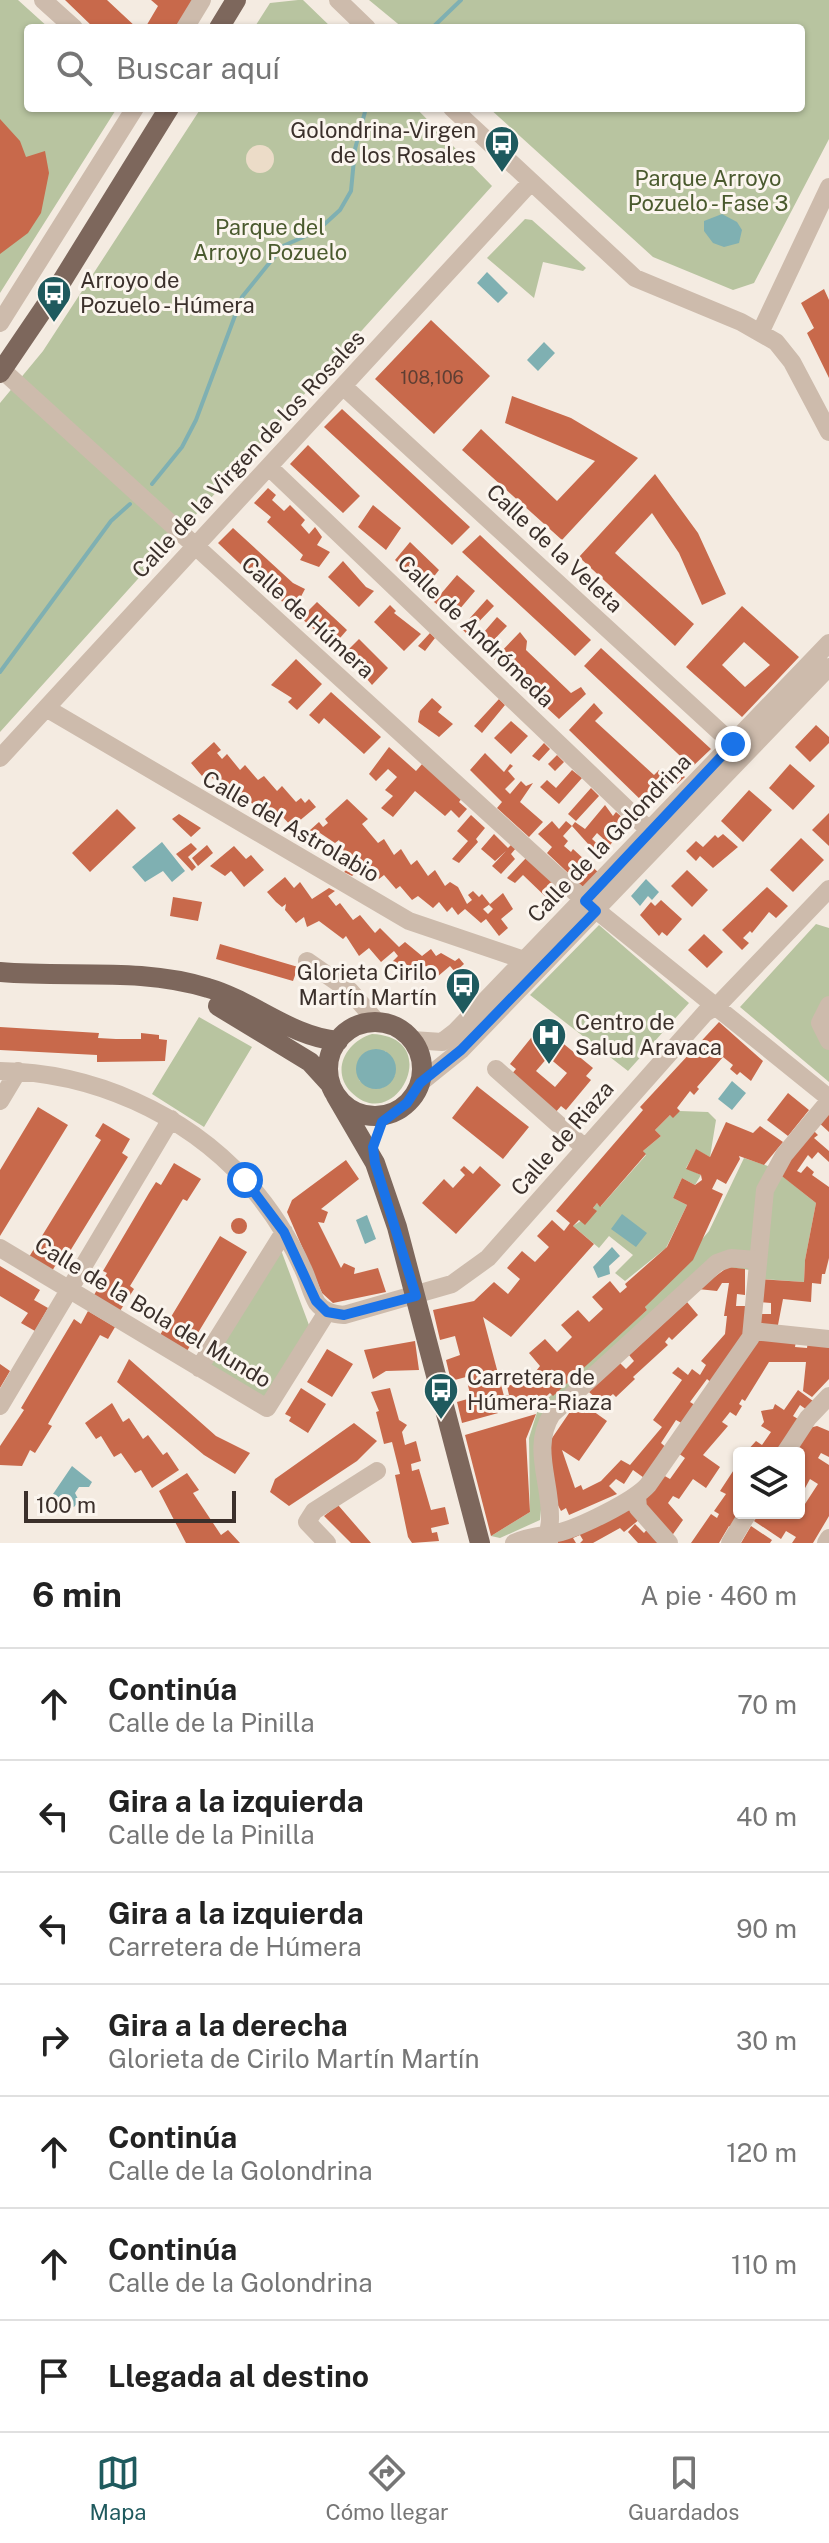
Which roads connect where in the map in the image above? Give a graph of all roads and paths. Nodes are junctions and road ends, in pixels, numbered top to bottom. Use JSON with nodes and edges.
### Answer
{"nodes":[{"id":1,"x":43,"y":0,"type":"edge"},
{"id":2,"x":202,"y":0,"type":"edge"},
{"id":3,"x":236,"y":0,"type":"edge"},
{"id":4,"x":338,"y":0,"type":"edge"},
{"id":5,"x":70,"y":24,"type":"edge"},
{"id":6,"x":187,"y":24,"type":"edge"},
{"id":7,"x":221,"y":24,"type":"edge"},
{"id":8,"x":363,"y":24,"type":"edge"},
{"id":9,"x":132,"y":112,"type":"edge"},
{"id":10,"x":166,"y":112,"type":"edge"},
{"id":11,"x":456,"y":112,"type":"edge"},
{"id":12,"x":531,"y":182,"type":"junction"},
{"id":13,"x":829,"y":187,"type":"edge"},
{"id":14,"x":0,"y":323,"type":"edge"},
{"id":15,"x":761,"y":331,"type":"junction"},
{"id":16,"x":1,"y":371,"type":"edge"},
{"id":17,"x":344,"y":387,"type":"junction"},
{"id":18,"x":823,"y":412,"type":"edge"},
{"id":19,"x":829,"y":432,"type":"edge"},
{"id":20,"x":269,"y":467,"type":"junction"},
{"id":21,"x":196,"y":547,"type":"junction"},
{"id":22,"x":829,"y":643,"type":"edge"},
{"id":23,"x":829,"y":667,"type":"edge"},
{"id":24,"x":46,"y":708,"type":"junction"},
{"id":25,"x":733,"y":744,"type":"junction"},
{"id":26,"x":0,"y":758,"type":"edge"},
{"id":27,"x":650,"y":831,"type":"junction"},
{"id":28,"x":829,"y":889,"type":"edge"},
{"id":29,"x":590,"y":906,"type":"junction"},
{"id":30,"x":810,"y":909,"type":"junction"},
{"id":31,"x":829,"y":914,"type":"edge"},
{"id":32,"x":524,"y":960,"type":"junction"},
{"id":33,"x":307,"y":961,"type":"dead end"},
{"id":34,"x":0,"y":972,"type":"edge"},
{"id":35,"x":156,"y":978,"type":"junction"},
{"id":36,"x":718,"y":1005,"type":"junction"},
{"id":37,"x":829,"y":1005,"type":"edge"},
{"id":38,"x":377,"y":1022,"type":"junction"},
{"id":39,"x":412,"y":1040,"type":"junction"},
{"id":40,"x":338,"y":1041,"type":"junction"},
{"id":41,"x":829,"y":1041,"type":"edge"},
{"id":42,"x":496,"y":1069,"type":"dead end"},
{"id":43,"x":9,"y":1071,"type":"edge"},
{"id":44,"x":420,"y":1083,"type":"junction"},
{"id":45,"x":334,"y":1091,"type":"junction"},
{"id":46,"x":829,"y":1099,"type":"edge"},
{"id":47,"x":0,"y":1101,"type":"edge"},
{"id":48,"x":398,"y":1111,"type":"junction"},
{"id":49,"x":171,"y":1119,"type":"junction"},
{"id":50,"x":585,"y":1148,"type":"junction"},
{"id":51,"x":375,"y":1163,"type":"junction"},
{"id":52,"x":284,"y":1232,"type":"junction"},
{"id":53,"x":0,"y":1248,"type":"edge"},
{"id":54,"x":756,"y":1260,"type":"junction"},
{"id":55,"x":69,"y":1290,"type":"junction"},
{"id":56,"x":416,"y":1296,"type":"junction"},
{"id":57,"x":327,"y":1312,"type":"junction"},
{"id":58,"x":753,"y":1331,"type":"junction"},
{"id":59,"x":829,"y":1339,"type":"edge"},
{"id":60,"x":199,"y":1368,"type":"junction"},
{"id":61,"x":829,"y":1396,"type":"edge"},
{"id":62,"x":0,"y":1406,"type":"edge"},
{"id":63,"x":808,"y":1418,"type":"junction"},
{"id":64,"x":829,"y":1422,"type":"edge"},
{"id":65,"x":789,"y":1447,"type":"edge"},
{"id":66,"x":377,"y":1471,"type":"dead end"},
{"id":67,"x":637,"y":1496,"type":"junction"},
{"id":68,"x":744,"y":1519,"type":"edge"},
{"id":69,"x":548,"y":1538,"type":"edge"},
{"id":70,"x":327,"y":1543,"type":"edge"},
{"id":71,"x":480,"y":1543,"type":"edge"},
{"id":72,"x":514,"y":1543,"type":"edge"},
{"id":73,"x":669,"y":1543,"type":"edge"},
{"id":74,"x":730,"y":1543,"type":"edge"}],
"edges":[{"from":1,"to":5,"type":"street"},
{"from":2,"to":6,"type":"street"},
{"from":3,"to":7,"type":"main road"},
{"from":4,"to":8,"type":"street"},
{"from":9,"to":14,"type":"street"},
{"from":10,"to":16,"type":"main road"},
{"from":11,"to":12,"type":"street"},
{"from":12,"to":15,"type":"street"},
{"from":12,"to":17,"type":"street","name":"Calle de la Virgen de los Rosales"},
{"from":13,"to":15,"type":"street"},
{"from":15,"to":18,"type":"street"},
{"from":16,"to":21,"type":"street","name":"Calle de Húmera"},
{"from":17,"to":20,"type":"street","name":"Calle de la Virgen de los Rosales"},
{"from":17,"to":25,"type":"street","name":"Calle de la Veleta"},
{"from":18,"to":19,"type":"street"},
{"from":20,"to":21,"type":"street","name":"Calle de la Virgen de los Rosales"},
{"from":20,"to":27,"type":"street","name":"Calle de Andrómeda"},
{"from":21,"to":24,"type":"street","name":"Calle de la Virgen de los Rosales"},
{"from":21,"to":29,"type":"street","name":"Calle de Húmera"},
{"from":22,"to":25,"type":"street","name":"Calle de la Golondrina"},
{"from":23,"to":29,"type":"street","name":"Calle de la Golondrina"},
{"from":24,"to":26,"type":"street","name":"Calle de la Virgen de los Rosales"},
{"from":24,"to":32,"type":"street","name":"Calle del Astrolabio"},
{"from":25,"to":27,"type":"street","name":"Calle de la Golondrina"},
{"from":27,"to":29,"type":"street","name":"Calle de la Golondrina"},
{"from":28,"to":30,"type":"street","name":"Calle de Riaza"},
{"from":29,"to":32,"type":"street","name":"Calle de la Golondrina"},
{"from":29,"to":36,"type":"street","name":"Calle de Húmera"},
{"from":29,"to":44,"type":"street","name":"Calle de la Golondrina"},
{"from":30,"to":31,"type":"street"},
{"from":30,"to":36,"type":"street","name":"Calle de Riaza"},
{"from":32,"to":39,"type":"street","name":"Calle de la Golondrina"},
{"from":33,"to":38,"type":"street"},
{"from":34,"to":35,"type":"main road"},
{"from":35,"to":40,"type":"main road"},
{"from":35,"to":45,"type":"main road"},
{"from":36,"to":46,"type":"street","name":"Calle de Húmera"},
{"from":36,"to":50,"type":"street","name":"Calle de Riaza"},
{"from":37,"to":41,"type":"street"},
{"from":38,"to":39,"type":"main road"},
{"from":38,"to":40,"type":"main road"},
{"from":39,"to":44,"type":"main road"},
{"from":40,"to":45,"type":"main road"},
{"from":42,"to":50,"type":"street"},
{"from":43,"to":47,"type":"street"},
{"from":43,"to":49,"type":"street"},
{"from":44,"to":48,"type":"main road"},
{"from":45,"to":48,"type":"main road"},
{"from":45,"to":51,"type":"main road"},
{"from":46,"to":54,"type":"street"},
{"from":48,"to":51,"type":"main road"},
{"from":49,"to":52,"type":"street"},
{"from":49,"to":55,"type":"street"},
{"from":50,"to":56,"type":"street","name":"Calle de Riaza"},
{"from":51,"to":56,"type":"main road"},
{"from":52,"to":57,"type":"street"},
{"from":52,"to":60,"type":"street"},
{"from":53,"to":55,"type":"street","name":"Calle de la Bola del Mundo"},
{"from":54,"to":58,"type":"street"},
{"from":54,"to":69,"type":"street"},
{"from":55,"to":60,"type":"street","name":"Calle de la Bola del Mundo"},
{"from":55,"to":62,"type":"street"},
{"from":56,"to":57,"type":"street","name":"Calle de Riaza"},
{"from":56,"to":71,"type":"main road"},
{"from":57,"to":60,"type":"street","name":"Calle de la Bola del Mundo"},
{"from":58,"to":59,"type":"street"},
{"from":58,"to":67,"type":"street"},
{"from":61,"to":63,"type":"street"},
{"from":63,"to":64,"type":"street"},
{"from":63,"to":65,"type":"street"},
{"from":66,"to":70,"type":"street"},
{"from":67,"to":69,"type":"street"},
{"from":67,"to":73,"type":"street"},
{"from":68,"to":74,"type":"street"},
{"from":69,"to":72,"type":"street"}]}
